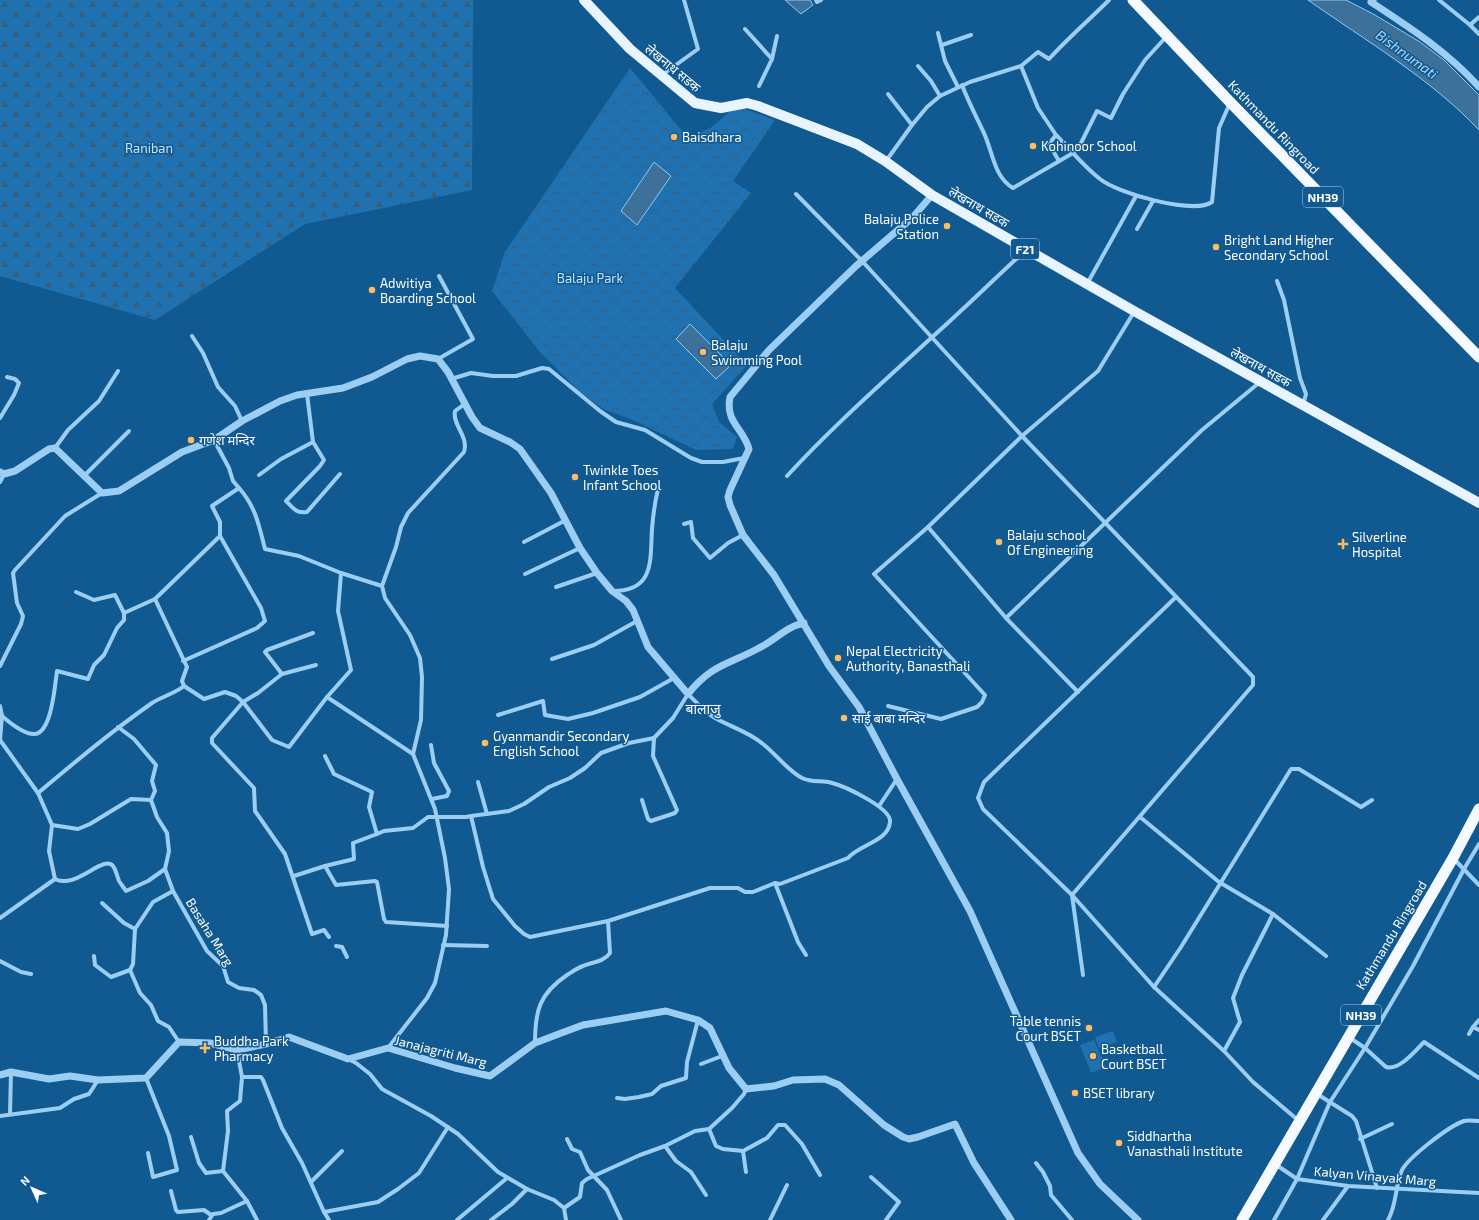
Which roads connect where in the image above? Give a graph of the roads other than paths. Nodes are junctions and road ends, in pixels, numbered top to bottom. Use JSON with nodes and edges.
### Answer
{"nodes":[{"id":1,"x":584,"y":0,"type":"edge"},
{"id":2,"x":684,"y":0,"type":"edge"},
{"id":3,"x":816,"y":0,"type":"edge"},
{"id":4,"x":821,"y":0,"type":"edge"},
{"id":5,"x":1109,"y":0,"type":"edge"},
{"id":6,"x":1133,"y":0,"type":"edge"},
{"id":7,"x":1439,"y":0,"type":"edge"},
{"id":8,"x":1370,"y":1,"type":"edge"},
{"id":9,"x":1479,"y":17,"type":"edge"},
{"id":10,"x":1470,"y":25,"type":"junction"},
{"id":11,"x":745,"y":29,"type":"dead end"},
{"id":12,"x":938,"y":33,"type":"dead end"},
{"id":13,"x":1479,"y":34,"type":"edge"},
{"id":14,"x":971,"y":35,"type":"dead end"},
{"id":15,"x":1168,"y":35,"type":"junction"},
{"id":16,"x":777,"y":36,"type":"dead end"},
{"id":17,"x":942,"y":45,"type":"junction"},
{"id":18,"x":772,"y":59,"type":"junction"},
{"id":19,"x":918,"y":66,"type":"dead end"},
{"id":20,"x":1021,"y":66,"type":"junction"},
{"id":21,"x":661,"y":76,"type":"junction"},
{"id":22,"x":759,"y":86,"type":"dead end"},
{"id":23,"x":960,"y":86,"type":"junction"},
{"id":24,"x":1479,"y":87,"type":"edge"},
{"id":25,"x":888,"y":94,"type":"dead end"},
{"id":26,"x":940,"y":96,"type":"junction"},
{"id":27,"x":1230,"y":102,"type":"junction"},
{"id":28,"x":912,"y":125,"type":"junction"},
{"id":29,"x":1056,"y":135,"type":"junction"},
{"id":30,"x":1073,"y":153,"type":"junction"},
{"id":31,"x":885,"y":161,"type":"junction"},
{"id":32,"x":1059,"y":161,"type":"junction"},
{"id":33,"x":796,"y":194,"type":"dead end"},
{"id":34,"x":932,"y":195,"type":"junction"},
{"id":35,"x":1136,"y":196,"type":"junction"},
{"id":36,"x":1153,"y":201,"type":"junction"},
{"id":37,"x":1137,"y":228,"type":"dead end"},
{"id":38,"x":1026,"y":249,"type":"junction"},
{"id":39,"x":863,"y":262,"type":"junction"},
{"id":40,"x":439,"y":276,"type":"dead end"},
{"id":41,"x":1277,"y":281,"type":"dead end"},
{"id":42,"x":1087,"y":284,"type":"junction"},
{"id":43,"x":1134,"y":311,"type":"junction"},
{"id":44,"x":192,"y":336,"type":"dead end"},
{"id":45,"x":931,"y":338,"type":"junction"},
{"id":46,"x":1479,"y":357,"type":"edge"},
{"id":47,"x":438,"y":359,"type":"junction"},
{"id":48,"x":118,"y":371,"type":"dead end"},
{"id":49,"x":7,"y":377,"type":"dead end"},
{"id":50,"x":451,"y":379,"type":"junction"},
{"id":51,"x":1260,"y":382,"type":"junction"},
{"id":52,"x":307,"y":394,"type":"junction"},
{"id":53,"x":466,"y":403,"type":"junction"},
{"id":54,"x":1303,"y":405,"type":"junction"},
{"id":55,"x":0,"y":418,"type":"edge"},
{"id":56,"x":242,"y":421,"type":"junction"},
{"id":57,"x":129,"y":432,"type":"dead end"},
{"id":58,"x":1022,"y":436,"type":"junction"},
{"id":59,"x":214,"y":440,"type":"junction"},
{"id":60,"x":313,"y":442,"type":"junction"},
{"id":61,"x":55,"y":448,"type":"junction"},
{"id":62,"x":744,"y":458,"type":"junction"},
{"id":63,"x":2,"y":473,"type":"edge"},
{"id":64,"x":340,"y":474,"type":"dead end"},
{"id":65,"x":259,"y":475,"type":"dead end"},
{"id":66,"x":84,"y":476,"type":"junction"},
{"id":67,"x":787,"y":476,"type":"dead end"},
{"id":68,"x":0,"y":482,"type":"edge"},
{"id":69,"x":239,"y":488,"type":"junction"},
{"id":70,"x":658,"y":489,"type":"dead end"},
{"id":71,"x":102,"y":493,"type":"junction"},
{"id":72,"x":1479,"y":503,"type":"edge"},
{"id":73,"x":566,"y":520,"type":"junction"},
{"id":74,"x":1106,"y":522,"type":"junction"},
{"id":75,"x":684,"y":524,"type":"dead end"},
{"id":76,"x":928,"y":527,"type":"junction"},
{"id":77,"x":743,"y":534,"type":"junction"},
{"id":78,"x":220,"y":536,"type":"junction"},
{"id":79,"x":524,"y":542,"type":"dead end"},
{"id":80,"x":580,"y":548,"type":"junction"},
{"id":81,"x":341,"y":573,"type":"junction"},
{"id":82,"x":597,"y":573,"type":"junction"},
{"id":83,"x":525,"y":574,"type":"dead end"},
{"id":84,"x":382,"y":586,"type":"junction"},
{"id":85,"x":556,"y":587,"type":"dead end"},
{"id":86,"x":612,"y":591,"type":"junction"},
{"id":87,"x":76,"y":592,"type":"dead end"},
{"id":88,"x":1176,"y":597,"type":"junction"},
{"id":89,"x":155,"y":598,"type":"junction"},
{"id":90,"x":124,"y":613,"type":"junction"},
{"id":91,"x":1006,"y":618,"type":"junction"},
{"id":92,"x":637,"y":622,"type":"junction"},
{"id":93,"x":804,"y":623,"type":"junction"},
{"id":94,"x":313,"y":633,"type":"dead end"},
{"id":95,"x":552,"y":659,"type":"dead end"},
{"id":96,"x":183,"y":661,"type":"junction"},
{"id":97,"x":316,"y":665,"type":"dead end"},
{"id":98,"x":0,"y":666,"type":"edge"},
{"id":99,"x":282,"y":674,"type":"junction"},
{"id":100,"x":674,"y":678,"type":"junction"},
{"id":101,"x":184,"y":686,"type":"junction"},
{"id":102,"x":1078,"y":692,"type":"junction"},
{"id":103,"x":688,"y":694,"type":"junction"},
{"id":104,"x":327,"y":697,"type":"junction"},
{"id":105,"x":243,"y":702,"type":"junction"},
{"id":106,"x":0,"y":706,"type":"edge"},
{"id":107,"x":888,"y":706,"type":"dead end"},
{"id":108,"x":498,"y":715,"type":"dead end"},
{"id":109,"x":2,"y":716,"type":"junction"},
{"id":110,"x":118,"y":728,"type":"junction"},
{"id":111,"x":654,"y":738,"type":"junction"},
{"id":112,"x":431,"y":745,"type":"dead end"},
{"id":113,"x":413,"y":754,"type":"junction"},
{"id":114,"x":325,"y":756,"type":"dead end"},
{"id":115,"x":897,"y":779,"type":"junction"},
{"id":116,"x":478,"y":782,"type":"dead end"},
{"id":117,"x":38,"y":793,"type":"junction"},
{"id":118,"x":432,"y":799,"type":"junction"},
{"id":119,"x":152,"y":800,"type":"junction"},
{"id":120,"x":642,"y":800,"type":"dead end"},
{"id":121,"x":1372,"y":800,"type":"dead end"},
{"id":122,"x":879,"y":806,"type":"junction"},
{"id":123,"x":1479,"y":809,"type":"edge"},
{"id":124,"x":486,"y":814,"type":"junction"},
{"id":125,"x":436,"y":816,"type":"junction"},
{"id":126,"x":471,"y":816,"type":"junction"},
{"id":127,"x":1140,"y":817,"type":"junction"},
{"id":128,"x":52,"y":825,"type":"junction"},
{"id":129,"x":377,"y":834,"type":"junction"},
{"id":130,"x":1479,"y":844,"type":"edge"},
{"id":131,"x":1453,"y":858,"type":"junction"},
{"id":132,"x":325,"y":866,"type":"junction"},
{"id":133,"x":165,"y":869,"type":"junction"},
{"id":134,"x":1464,"y":869,"type":"junction"},
{"id":135,"x":294,"y":876,"type":"junction"},
{"id":136,"x":55,"y":879,"type":"junction"},
{"id":137,"x":1219,"y":882,"type":"junction"},
{"id":138,"x":775,"y":883,"type":"junction"},
{"id":139,"x":1479,"y":885,"type":"edge"},
{"id":140,"x":173,"y":891,"type":"junction"},
{"id":141,"x":1072,"y":895,"type":"junction"},
{"id":142,"x":102,"y":903,"type":"dead end"},
{"id":143,"x":1273,"y":914,"type":"junction"},
{"id":144,"x":0,"y":918,"type":"edge"},
{"id":145,"x":608,"y":921,"type":"junction"},
{"id":146,"x":447,"y":926,"type":"junction"},
{"id":147,"x":135,"y":929,"type":"junction"},
{"id":148,"x":329,"y":937,"type":"dead end"},
{"id":149,"x":443,"y":945,"type":"junction"},
{"id":150,"x":336,"y":946,"type":"dead end"},
{"id":151,"x":487,"y":946,"type":"dead end"},
{"id":152,"x":806,"y":955,"type":"dead end"},
{"id":153,"x":94,"y":956,"type":"dead end"},
{"id":154,"x":1326,"y":956,"type":"dead end"},
{"id":155,"x":347,"y":957,"type":"dead end"},
{"id":156,"x":0,"y":961,"type":"edge"},
{"id":157,"x":130,"y":970,"type":"junction"},
{"id":158,"x":31,"y":974,"type":"dead end"},
{"id":159,"x":1083,"y":975,"type":"dead end"},
{"id":160,"x":1154,"y":986,"type":"junction"},
{"id":161,"x":698,"y":1020,"type":"junction"},
{"id":162,"x":1479,"y":1020,"type":"edge"},
{"id":163,"x":1473,"y":1027,"type":"junction"},
{"id":164,"x":1479,"y":1030,"type":"edge"},
{"id":165,"x":1469,"y":1034,"type":"dead end"},
{"id":166,"x":1348,"y":1036,"type":"junction"},
{"id":167,"x":179,"y":1042,"type":"junction"},
{"id":168,"x":535,"y":1043,"type":"junction"},
{"id":169,"x":266,"y":1044,"type":"junction"},
{"id":170,"x":388,"y":1048,"type":"junction"},
{"id":171,"x":1365,"y":1048,"type":"junction"},
{"id":172,"x":237,"y":1050,"type":"junction"},
{"id":173,"x":1224,"y":1051,"type":"junction"},
{"id":174,"x":722,"y":1056,"type":"junction"},
{"id":175,"x":348,"y":1059,"type":"junction"},
{"id":176,"x":701,"y":1064,"type":"dead end"},
{"id":177,"x":10,"y":1072,"type":"junction"},
{"id":178,"x":0,"y":1075,"type":"edge"},
{"id":179,"x":242,"y":1077,"type":"junction"},
{"id":180,"x":146,"y":1078,"type":"junction"},
{"id":181,"x":1479,"y":1078,"type":"edge"},
{"id":182,"x":98,"y":1080,"type":"junction"},
{"id":183,"x":746,"y":1089,"type":"junction"},
{"id":184,"x":1316,"y":1093,"type":"junction"},
{"id":185,"x":617,"y":1098,"type":"dead end"},
{"id":186,"x":1330,"y":1102,"type":"junction"},
{"id":187,"x":10,"y":1114,"type":"junction"},
{"id":188,"x":0,"y":1116,"type":"edge"},
{"id":189,"x":1479,"y":1121,"type":"edge"},
{"id":190,"x":1299,"y":1122,"type":"junction"},
{"id":191,"x":1392,"y":1124,"type":"dead end"},
{"id":192,"x":448,"y":1127,"type":"junction"},
{"id":193,"x":709,"y":1129,"type":"junction"},
{"id":194,"x":191,"y":1137,"type":"dead end"},
{"id":195,"x":567,"y":1139,"type":"dead end"},
{"id":196,"x":1360,"y":1139,"type":"junction"},
{"id":197,"x":665,"y":1146,"type":"junction"},
{"id":198,"x":342,"y":1151,"type":"dead end"},
{"id":199,"x":743,"y":1151,"type":"junction"},
{"id":200,"x":148,"y":1154,"type":"dead end"},
{"id":201,"x":1036,"y":1163,"type":"dead end"},
{"id":202,"x":1275,"y":1164,"type":"junction"},
{"id":203,"x":223,"y":1171,"type":"junction"},
{"id":204,"x":746,"y":1172,"type":"dead end"},
{"id":205,"x":820,"y":1175,"type":"dead end"},
{"id":206,"x":593,"y":1176,"type":"junction"},
{"id":207,"x":871,"y":1177,"type":"dead end"},
{"id":208,"x":507,"y":1178,"type":"junction"},
{"id":209,"x":1297,"y":1179,"type":"junction"},
{"id":210,"x":311,"y":1182,"type":"junction"},
{"id":211,"x":787,"y":1185,"type":"dead end"},
{"id":212,"x":1348,"y":1186,"type":"junction"},
{"id":213,"x":1377,"y":1188,"type":"junction"},
{"id":214,"x":527,"y":1189,"type":"junction"},
{"id":215,"x":1398,"y":1189,"type":"junction"},
{"id":216,"x":171,"y":1191,"type":"dead end"},
{"id":217,"x":1479,"y":1193,"type":"edge"},
{"id":218,"x":706,"y":1196,"type":"dead end"},
{"id":219,"x":247,"y":1201,"type":"junction"},
{"id":220,"x":564,"y":1208,"type":"junction"},
{"id":221,"x":324,"y":1212,"type":"junction"},
{"id":222,"x":212,"y":1215,"type":"junction"},
{"id":223,"x":209,"y":1220,"type":"edge"},
{"id":224,"x":257,"y":1220,"type":"edge"},
{"id":225,"x":329,"y":1220,"type":"edge"},
{"id":226,"x":457,"y":1220,"type":"edge"},
{"id":227,"x":491,"y":1220,"type":"edge"},
{"id":228,"x":566,"y":1220,"type":"edge"},
{"id":229,"x":621,"y":1220,"type":"edge"},
{"id":230,"x":770,"y":1220,"type":"edge"},
{"id":231,"x":886,"y":1220,"type":"edge"},
{"id":232,"x":1011,"y":1220,"type":"edge"},
{"id":233,"x":1072,"y":1220,"type":"edge"},
{"id":234,"x":1138,"y":1220,"type":"edge"},
{"id":235,"x":1242,"y":1220,"type":"edge"},
{"id":236,"x":1274,"y":1220,"type":"edge"},
{"id":237,"x":1323,"y":1220,"type":"edge"},
{"id":238,"x":1388,"y":1220,"type":"edge"}],
"edges":[{"from":1,"to":21,"type":"main road","name":"लेखनाथ सडक","number":"F21"},
{"from":2,"to":21,"type":"street"},
{"from":3,"to":4,"type":"street"},
{"from":5,"to":20,"type":"street"},
{"from":6,"to":15,"type":"highway","name":"Kathmandu Ringroad","number":"NH39"},
{"from":7,"to":10,"type":"street"},
{"from":8,"to":24,"type":"street"},
{"from":9,"to":10,"type":"street"},
{"from":10,"to":13,"type":"street"},
{"from":11,"to":18,"type":"street"},
{"from":12,"to":17,"type":"street"},
{"from":14,"to":17,"type":"street"},
{"from":15,"to":27,"type":"highway","name":"Kathmandu Ringroad","number":"NH39"},
{"from":15,"to":30,"type":"street"},
{"from":16,"to":18,"type":"street"},
{"from":17,"to":23,"type":"street"},
{"from":18,"to":22,"type":"street"},
{"from":19,"to":26,"type":"street"},
{"from":20,"to":23,"type":"street"},
{"from":20,"to":29,"type":"street"},
{"from":21,"to":31,"type":"main road","name":"लेखनाथ सडक","number":"F21"},
{"from":23,"to":26,"type":"street"},
{"from":23,"to":32,"type":"street"},
{"from":25,"to":28,"type":"street"},
{"from":26,"to":28,"type":"street"},
{"from":27,"to":36,"type":"street"},
{"from":27,"to":46,"type":"highway","name":"Kathmandu Ringroad","number":"NH39"},
{"from":28,"to":31,"type":"street"},
{"from":29,"to":30,"type":"street"},
{"from":29,"to":32,"type":"street"},
{"from":30,"to":32,"type":"street"},
{"from":30,"to":35,"type":"street"},
{"from":31,"to":34,"type":"main road","name":"लेखनाथ सडक","number":"F21"},
{"from":33,"to":39,"type":"street"},
{"from":34,"to":38,"type":"main road","name":"लेखनाथ सडक","number":"F21"},
{"from":34,"to":39,"type":"street"},
{"from":35,"to":36,"type":"street"},
{"from":35,"to":42,"type":"street"},
{"from":36,"to":37,"type":"street"},
{"from":38,"to":42,"type":"main road","name":"लेखनाथ सडक","number":"F21"},
{"from":38,"to":45,"type":"street"},
{"from":39,"to":45,"type":"street"},
{"from":39,"to":62,"type":"street"},
{"from":40,"to":47,"type":"street"},
{"from":41,"to":54,"type":"street"},
{"from":42,"to":43,"type":"main road","name":"लेखनाथ सडक","number":"F21"},
{"from":43,"to":51,"type":"main road","name":"लेखनाथ सडक","number":"F21"},
{"from":43,"to":58,"type":"street"},
{"from":44,"to":56,"type":"street"},
{"from":45,"to":58,"type":"street"},
{"from":45,"to":67,"type":"street"},
{"from":47,"to":50,"type":"street"},
{"from":47,"to":52,"type":"street"},
{"from":48,"to":61,"type":"street"},
{"from":49,"to":55,"type":"street"},
{"from":50,"to":53,"type":"street"},
{"from":50,"to":62,"type":"street"},
{"from":51,"to":54,"type":"main road","name":"लेखनाथ सडक","number":"F21"},
{"from":51,"to":74,"type":"street"},
{"from":52,"to":56,"type":"street"},
{"from":52,"to":60,"type":"street"},
{"from":53,"to":73,"type":"street"},
{"from":53,"to":84,"type":"street"},
{"from":54,"to":72,"type":"main road","name":"लेखनाथ सडक","number":"F21"},
{"from":56,"to":59,"type":"street"},
{"from":57,"to":66,"type":"street"},
{"from":58,"to":74,"type":"street"},
{"from":58,"to":76,"type":"street"},
{"from":59,"to":69,"type":"street"},
{"from":59,"to":71,"type":"street"},
{"from":60,"to":64,"type":"street"},
{"from":60,"to":65,"type":"street"},
{"from":61,"to":63,"type":"street"},
{"from":61,"to":66,"type":"street"},
{"from":62,"to":77,"type":"street"},
{"from":63,"to":68,"type":"street"},
{"from":66,"to":71,"type":"street"},
{"from":69,"to":78,"type":"street"},
{"from":69,"to":81,"type":"street"},
{"from":70,"to":86,"type":"street"},
{"from":71,"to":98,"type":"street"},
{"from":73,"to":79,"type":"street"},
{"from":73,"to":80,"type":"street"},
{"from":74,"to":88,"type":"street"},
{"from":74,"to":91,"type":"street"},
{"from":75,"to":77,"type":"street"},
{"from":76,"to":91,"type":"street"},
{"from":76,"to":107,"type":"street"},
{"from":77,"to":93,"type":"street"},
{"from":78,"to":89,"type":"street"},
{"from":78,"to":96,"type":"street"},
{"from":80,"to":82,"type":"street"},
{"from":80,"to":83,"type":"street"},
{"from":81,"to":84,"type":"street"},
{"from":81,"to":104,"type":"street"},
{"from":82,"to":85,"type":"street"},
{"from":82,"to":86,"type":"street"},
{"from":84,"to":113,"type":"street"},
{"from":86,"to":92,"type":"street"},
{"from":87,"to":90,"type":"street"},
{"from":88,"to":102,"type":"street"},
{"from":88,"to":127,"type":"street"},
{"from":89,"to":90,"type":"street"},
{"from":89,"to":96,"type":"street"},
{"from":90,"to":109,"type":"street"},
{"from":91,"to":102,"type":"street"},
{"from":92,"to":95,"type":"street"},
{"from":92,"to":100,"type":"street"},
{"from":93,"to":103,"type":"street"},
{"from":93,"to":115,"type":"street"},
{"from":94,"to":99,"type":"street"},
{"from":96,"to":101,"type":"street"},
{"from":97,"to":99,"type":"street"},
{"from":99,"to":105,"type":"street"},
{"from":100,"to":103,"type":"street"},
{"from":100,"to":108,"type":"street"},
{"from":101,"to":105,"type":"street"},
{"from":101,"to":110,"type":"street"},
{"from":102,"to":141,"type":"street"},
{"from":103,"to":111,"type":"street"},
{"from":103,"to":122,"type":"street"},
{"from":104,"to":105,"type":"street"},
{"from":104,"to":113,"type":"street"},
{"from":105,"to":135,"type":"street"},
{"from":106,"to":109,"type":"street"},
{"from":109,"to":117,"type":"street"},
{"from":110,"to":117,"type":"street"},
{"from":110,"to":119,"type":"street"},
{"from":111,"to":120,"type":"street"},
{"from":111,"to":124,"type":"street"},
{"from":112,"to":118,"type":"street"},
{"from":113,"to":118,"type":"street"},
{"from":114,"to":129,"type":"street"},
{"from":115,"to":122,"type":"street"},
{"from":115,"to":234,"type":"street"},
{"from":116,"to":124,"type":"street"},
{"from":117,"to":128,"type":"street"},
{"from":118,"to":125,"type":"street"},
{"from":119,"to":128,"type":"street"},
{"from":119,"to":133,"type":"street"},
{"from":121,"to":137,"type":"street"},
{"from":122,"to":138,"type":"street"},
{"from":123,"to":131,"type":"highway","name":"Kathmandu Ringroad","number":"NH39"},
{"from":124,"to":126,"type":"street"},
{"from":125,"to":126,"type":"street"},
{"from":125,"to":129,"type":"street"},
{"from":125,"to":146,"type":"street"},
{"from":126,"to":145,"type":"street"},
{"from":127,"to":137,"type":"street"},
{"from":127,"to":141,"type":"street"},
{"from":128,"to":136,"type":"street"},
{"from":129,"to":132,"type":"street"},
{"from":130,"to":134,"type":"street"},
{"from":131,"to":134,"type":"street"},
{"from":131,"to":166,"type":"highway","name":"Kathmandu Ringroad","number":"NH39"},
{"from":132,"to":135,"type":"street"},
{"from":132,"to":146,"type":"street"},
{"from":133,"to":136,"type":"street"},
{"from":133,"to":140,"type":"street"},
{"from":134,"to":139,"type":"street"},
{"from":134,"to":171,"type":"street"},
{"from":135,"to":148,"type":"street"},
{"from":136,"to":144,"type":"street"},
{"from":137,"to":143,"type":"street"},
{"from":137,"to":160,"type":"street"},
{"from":138,"to":145,"type":"street"},
{"from":138,"to":152,"type":"street"},
{"from":140,"to":147,"type":"street"},
{"from":140,"to":169,"type":"street","name":"Basaha Marg"},
{"from":141,"to":159,"type":"street"},
{"from":141,"to":160,"type":"street"},
{"from":142,"to":147,"type":"street"},
{"from":143,"to":154,"type":"street"},
{"from":143,"to":173,"type":"street"},
{"from":145,"to":168,"type":"street"},
{"from":146,"to":149,"type":"street"},
{"from":147,"to":157,"type":"street"},
{"from":149,"to":151,"type":"street"},
{"from":149,"to":170,"type":"street"},
{"from":150,"to":155,"type":"street"},
{"from":153,"to":157,"type":"street"},
{"from":156,"to":158,"type":"street"},
{"from":157,"to":167,"type":"street"},
{"from":160,"to":173,"type":"street"},
{"from":161,"to":168,"type":"street","name":"Janajagriti Marg"},
{"from":161,"to":174,"type":"street","name":"Janajagriti Marg"},
{"from":161,"to":185,"type":"street"},
{"from":162,"to":163,"type":"street"},
{"from":163,"to":164,"type":"street"},
{"from":163,"to":165,"type":"street"},
{"from":166,"to":171,"type":"street"},
{"from":166,"to":184,"type":"highway","name":"Kathmandu Ringroad","number":"NH39"},
{"from":167,"to":172,"type":"street"},
{"from":167,"to":180,"type":"street"},
{"from":168,"to":170,"type":"street","name":"Janajagriti Marg"},
{"from":169,"to":172,"type":"street"},
{"from":169,"to":175,"type":"street"},
{"from":170,"to":175,"type":"street","name":"Janajagriti Marg"},
{"from":171,"to":181,"type":"street"},
{"from":171,"to":186,"type":"street"},
{"from":172,"to":179,"type":"street"},
{"from":173,"to":190,"type":"street"},
{"from":174,"to":176,"type":"street"},
{"from":174,"to":183,"type":"street","name":"Janajagriti Marg"},
{"from":175,"to":192,"type":"street"},
{"from":177,"to":178,"type":"street"},
{"from":177,"to":182,"type":"street"},
{"from":177,"to":187,"type":"street"},
{"from":179,"to":203,"type":"street"},
{"from":179,"to":210,"type":"street"},
{"from":180,"to":182,"type":"street"},
{"from":180,"to":200,"type":"street"},
{"from":182,"to":187,"type":"street"},
{"from":183,"to":193,"type":"street"},
{"from":183,"to":232,"type":"street"},
{"from":184,"to":186,"type":"street"},
{"from":184,"to":190,"type":"highway","name":"Kathmandu Ringroad","number":"NH39"},
{"from":186,"to":196,"type":"street"},
{"from":186,"to":209,"type":"street"},
{"from":187,"to":188,"type":"street"},
{"from":189,"to":215,"type":"street"},
{"from":190,"to":202,"type":"highway","name":"Kathmandu Ringroad","number":"NH39"},
{"from":191,"to":196,"type":"street"},
{"from":192,"to":208,"type":"street"},
{"from":192,"to":221,"type":"street"},
{"from":193,"to":197,"type":"street"},
{"from":193,"to":199,"type":"street"},
{"from":194,"to":203,"type":"street"},
{"from":195,"to":206,"type":"street"},
{"from":196,"to":213,"type":"street"},
{"from":197,"to":206,"type":"street"},
{"from":197,"to":218,"type":"street"},
{"from":198,"to":210,"type":"street"},
{"from":199,"to":204,"type":"street"},
{"from":199,"to":205,"type":"street"},
{"from":201,"to":233,"type":"street"},
{"from":202,"to":209,"type":"street","name":"Kalyan Vinayak Marg"},
{"from":202,"to":235,"type":"highway","name":"Kathmandu Ringroad","number":"NH39"},
{"from":203,"to":219,"type":"street"},
{"from":206,"to":220,"type":"street"},
{"from":206,"to":229,"type":"street"},
{"from":207,"to":231,"type":"street"},
{"from":208,"to":214,"type":"street"},
{"from":208,"to":226,"type":"street"},
{"from":209,"to":212,"type":"street","name":"Kalyan Vinayak Marg"},
{"from":209,"to":236,"type":"street"},
{"from":210,"to":221,"type":"street"},
{"from":211,"to":230,"type":"street"},
{"from":212,"to":213,"type":"street","name":"Kalyan Vinayak Marg"},
{"from":212,"to":237,"type":"street"},
{"from":213,"to":215,"type":"street","name":"Kalyan Vinayak Marg"},
{"from":214,"to":220,"type":"street"},
{"from":214,"to":227,"type":"street"},
{"from":215,"to":217,"type":"street","name":"Kalyan Vinayak Marg"},
{"from":215,"to":238,"type":"street"},
{"from":216,"to":222,"type":"street"},
{"from":219,"to":222,"type":"street"},
{"from":219,"to":224,"type":"street"},
{"from":220,"to":228,"type":"street"},
{"from":221,"to":225,"type":"street"},
{"from":222,"to":223,"type":"street"}]}
